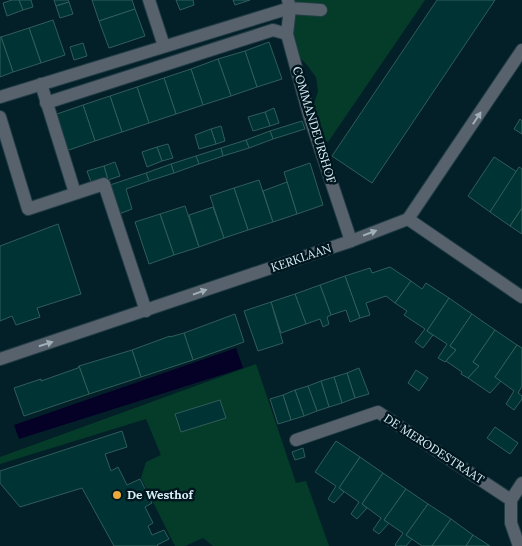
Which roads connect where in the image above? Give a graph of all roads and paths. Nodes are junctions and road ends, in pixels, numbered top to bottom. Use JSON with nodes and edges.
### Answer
{"nodes":[{"id":1,"x":149,"y":0,"type":"edge"},
{"id":2,"x":289,"y":4,"type":"edge"},
{"id":3,"x":321,"y":10,"type":"dead end"},
{"id":4,"x":241,"y":23,"type":"junction"},
{"id":5,"x":287,"y":34,"type":"junction"},
{"id":6,"x":247,"y":38,"type":"junction"},
{"id":7,"x":164,"y":46,"type":"junction"},
{"id":8,"x":522,"y":50,"type":"edge"},
{"id":9,"x":143,"y":53,"type":"junction"},
{"id":10,"x":149,"y":70,"type":"junction"},
{"id":11,"x":41,"y":84,"type":"junction"},
{"id":12,"x":0,"y":97,"type":"edge"},
{"id":13,"x":46,"y":103,"type":"junction"},
{"id":14,"x":0,"y":117,"type":"edge"},
{"id":15,"x":75,"y":193,"type":"junction"},
{"id":16,"x":408,"y":219,"type":"junction"},
{"id":17,"x":351,"y":241,"type":"junction"},
{"id":18,"x":522,"y":297,"type":"edge"},
{"id":19,"x":146,"y":311,"type":"junction"},
{"id":20,"x":0,"y":359,"type":"edge"},
{"id":21,"x":296,"y":440,"type":"dead end"},
{"id":22,"x":522,"y":483,"type":"edge"},
{"id":23,"x":511,"y":500,"type":"junction"},
{"id":24,"x":519,"y":546,"type":"edge"}],
"edges":[{"from":1,"to":7,"type":"street"},
{"from":2,"to":3,"type":"street"},
{"from":2,"to":4,"type":"street"},
{"from":2,"to":5,"type":"street","name":"COMMANDEURSHOF"},
{"from":4,"to":6,"type":"street"},
{"from":4,"to":7,"type":"street"},
{"from":5,"to":6,"type":"street"},
{"from":5,"to":17,"type":"street","name":"COMMANDEURSHOF"},
{"from":6,"to":10,"type":"street"},
{"from":7,"to":9,"type":"street"},
{"from":16,"to":8,"type":"street","one_way":true},
{"from":9,"to":10,"type":"street"},
{"from":9,"to":11,"type":"street"},
{"from":10,"to":13,"type":"street"},
{"from":11,"to":12,"type":"street"},
{"from":11,"to":13,"type":"street"},
{"from":13,"to":15,"type":"street"},
{"from":14,"to":15,"type":"street"},
{"from":15,"to":19,"type":"street"},
{"from":17,"to":16,"type":"street","name":"KERKLAAN","one_way":true},
{"from":16,"to":18,"type":"street"},
{"from":19,"to":17,"type":"street","name":"KERKLAAN","one_way":true},
{"from":20,"to":19,"type":"street","name":"KERKLAAN","one_way":true},
{"from":21,"to":23,"type":"street","name":"DE MERODESTRAAT"},
{"from":22,"to":23,"type":"street"},
{"from":23,"to":24,"type":"street"}]}
